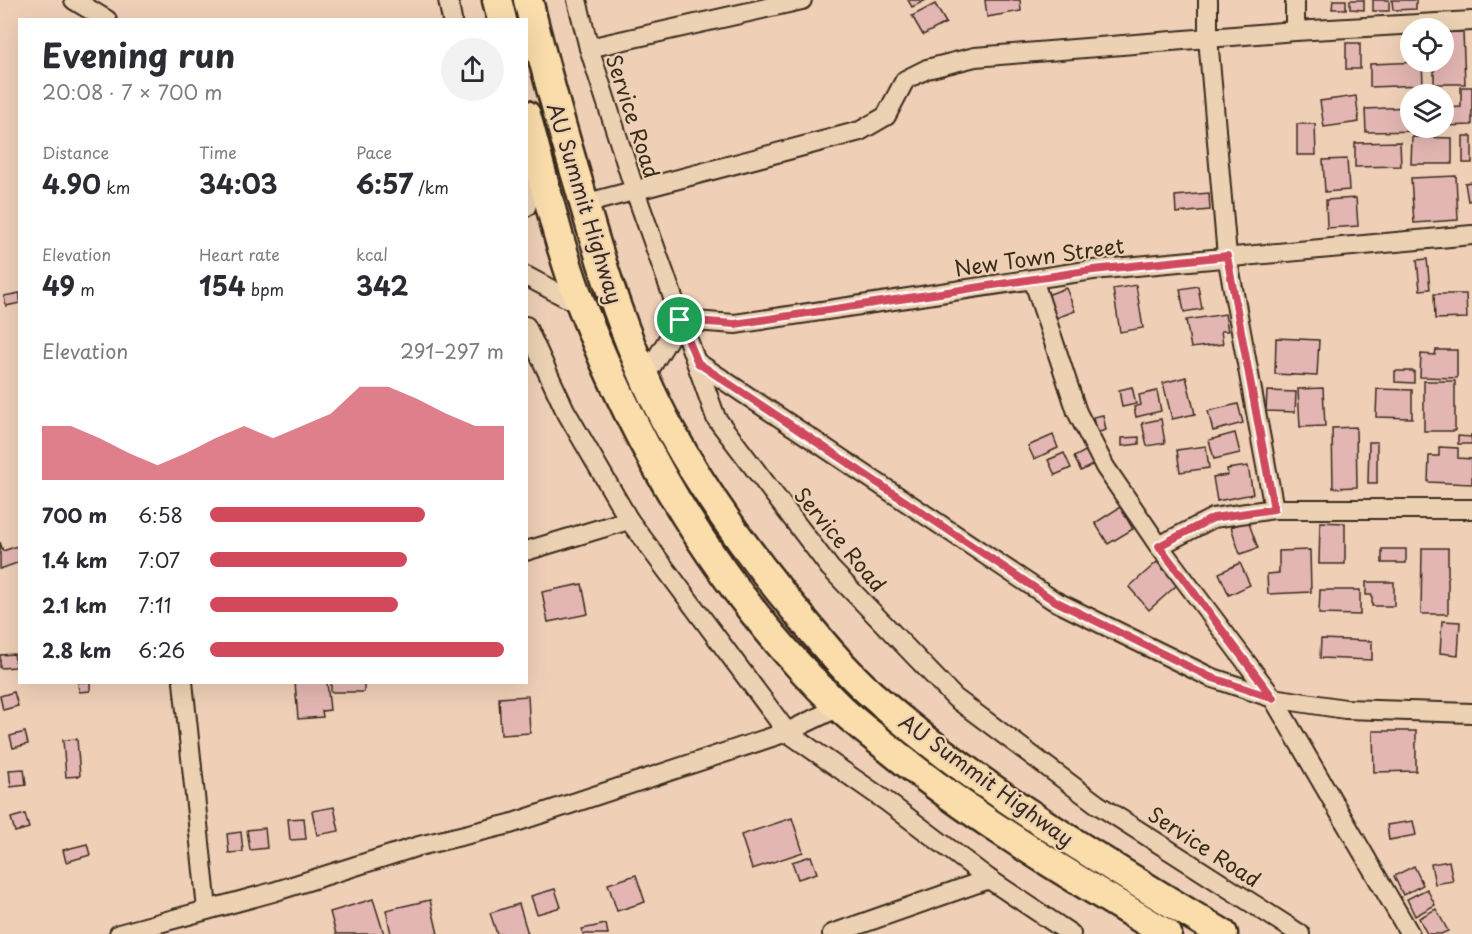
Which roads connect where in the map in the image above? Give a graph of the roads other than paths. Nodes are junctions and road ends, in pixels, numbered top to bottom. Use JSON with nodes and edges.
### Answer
{"nodes":[{"id":1,"x":74,"y":0,"type":"edge"},
{"id":2,"x":448,"y":0,"type":"edge"},
{"id":3,"x":497,"y":0,"type":"edge"},
{"id":4,"x":528,"y":0,"type":"edge"},
{"id":5,"x":577,"y":0,"type":"edge"},
{"id":6,"x":802,"y":0,"type":"edge"},
{"id":7,"x":1208,"y":0,"type":"edge"},
{"id":8,"x":1295,"y":0,"type":"edge"},
{"id":9,"x":104,"y":18,"type":"edge"},
{"id":10,"x":452,"y":18,"type":"edge"},
{"id":11,"x":502,"y":18,"type":"edge"},
{"id":12,"x":1472,"y":21,"type":"edge"},
{"id":13,"x":1295,"y":31,"type":"junction"},
{"id":14,"x":1208,"y":38,"type":"junction"},
{"id":15,"x":589,"y":48,"type":"junction"},
{"id":16,"x":528,"y":122,"type":"edge"},
{"id":17,"x":541,"y":167,"type":"junction"},
{"id":18,"x":634,"y":191,"type":"junction"},
{"id":19,"x":528,"y":202,"type":"edge"},
{"id":20,"x":584,"y":204,"type":"junction"},
{"id":21,"x":1472,"y":235,"type":"edge"},
{"id":22,"x":1227,"y":256,"type":"junction"},
{"id":23,"x":528,"y":277,"type":"edge"},
{"id":24,"x":1033,"y":279,"type":"junction"},
{"id":25,"x":582,"y":306,"type":"junction"},
{"id":26,"x":680,"y":320,"type":"junction"},
{"id":27,"x":528,"y":330,"type":"edge"},
{"id":28,"x":698,"y":363,"type":"junction"},
{"id":29,"x":645,"y":377,"type":"junction"},
{"id":30,"x":1274,"y":509,"type":"junction"},
{"id":31,"x":1472,"y":509,"type":"edge"},
{"id":32,"x":629,"y":520,"type":"junction"},
{"id":33,"x":1159,"y":546,"type":"junction"},
{"id":34,"x":528,"y":550,"type":"edge"},
{"id":35,"x":183,"y":684,"type":"edge"},
{"id":36,"x":1273,"y":698,"type":"junction"},
{"id":37,"x":839,"y":707,"type":"junction"},
{"id":38,"x":1472,"y":713,"type":"edge"},
{"id":39,"x":786,"y":732,"type":"junction"},
{"id":40,"x":988,"y":879,"type":"junction"},
{"id":41,"x":207,"y":909,"type":"junction"},
{"id":42,"x":119,"y":934,"type":"edge"},
{"id":43,"x":832,"y":934,"type":"edge"},
{"id":44,"x":1071,"y":934,"type":"edge"},
{"id":45,"x":1167,"y":934,"type":"edge"},
{"id":46,"x":1223,"y":934,"type":"edge"},
{"id":47,"x":1300,"y":934,"type":"edge"},
{"id":48,"x":1410,"y":934,"type":"edge"}],
"edges":[{"from":1,"to":9,"type":"street"},
{"from":2,"to":10,"type":"street"},
{"from":3,"to":11,"type":"main road"},
{"from":4,"to":20,"type":"main road","name":"AU Summit Highway"},
{"from":5,"to":15,"type":"street","name":"Service Road"},
{"from":6,"to":15,"type":"street"},
{"from":7,"to":14,"type":"street"},
{"from":8,"to":13,"type":"street"},
{"from":12,"to":13,"type":"street"},
{"from":13,"to":14,"type":"street"},
{"from":14,"to":18,"type":"street"},
{"from":14,"to":22,"type":"street"},
{"from":15,"to":18,"type":"street","name":"Service Road"},
{"from":16,"to":17,"type":"main road","name":"AU Summit Highway"},
{"from":17,"to":19,"type":"street"},
{"from":17,"to":25,"type":"main road","name":"AU Summit Highway"},
{"from":18,"to":20,"type":"street"},
{"from":18,"to":26,"type":"street","name":"Service Road"},
{"from":20,"to":29,"type":"main road","name":"AU Summit Highway"},
{"from":21,"to":22,"type":"street","name":"New Town Street"},
{"from":22,"to":24,"type":"street","name":"New Town Street"},
{"from":22,"to":30,"type":"street"},
{"from":23,"to":25,"type":"street"},
{"from":24,"to":26,"type":"street","name":"New Town Street"},
{"from":24,"to":33,"type":"street"},
{"from":25,"to":37,"type":"main road","name":"AU Summit Highway"},
{"from":26,"to":28,"type":"street","name":"Service Road"},
{"from":26,"to":29,"type":"street"},
{"from":27,"to":32,"type":"street"},
{"from":28,"to":36,"type":"street"},
{"from":28,"to":47,"type":"street","name":"Service Road"},
{"from":29,"to":46,"type":"main road","name":"AU Summit Highway"},
{"from":30,"to":31,"type":"street"},
{"from":30,"to":33,"type":"street"},
{"from":32,"to":34,"type":"street"},
{"from":32,"to":39,"type":"street"},
{"from":33,"to":36,"type":"street"},
{"from":35,"to":41,"type":"street"},
{"from":36,"to":38,"type":"street"},
{"from":36,"to":48,"type":"street"},
{"from":37,"to":39,"type":"street"},
{"from":37,"to":45,"type":"main road","name":"AU Summit Highway"},
{"from":39,"to":40,"type":"street"},
{"from":39,"to":41,"type":"street"},
{"from":40,"to":43,"type":"street"},
{"from":40,"to":44,"type":"street"},
{"from":41,"to":42,"type":"street"}]}
